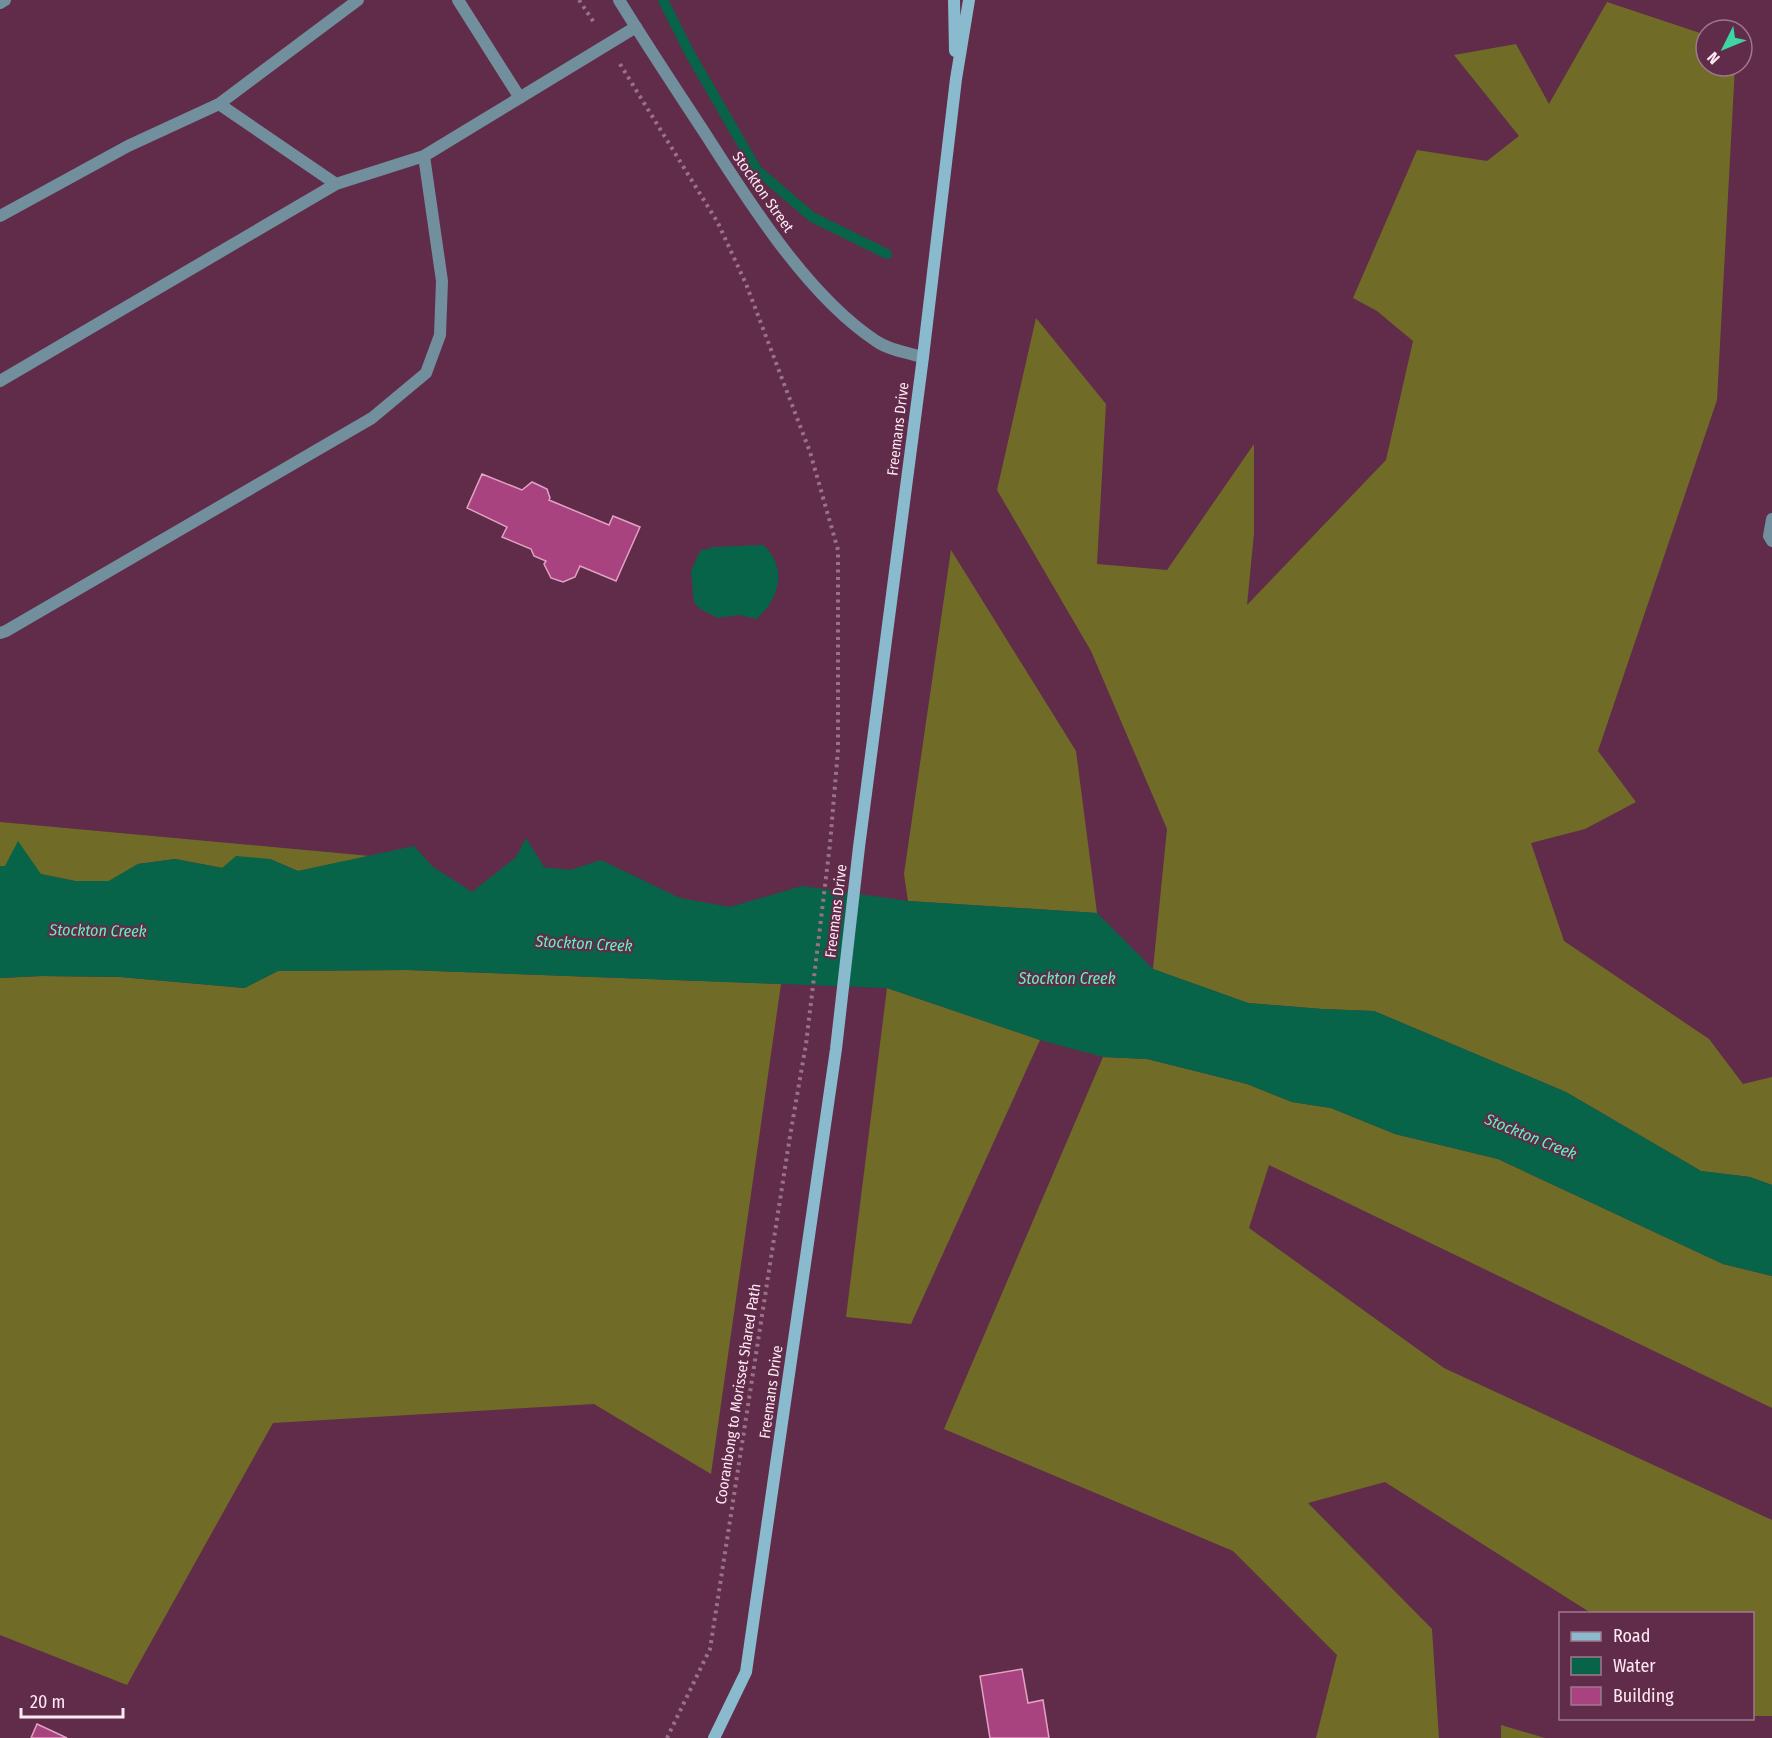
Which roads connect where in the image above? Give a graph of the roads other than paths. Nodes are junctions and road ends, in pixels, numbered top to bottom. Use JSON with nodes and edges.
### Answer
{"nodes":[{"id":1,"x":5,"y":0,"type":"edge"},
{"id":2,"x":358,"y":0,"type":"edge"},
{"id":3,"x":458,"y":0,"type":"edge"},
{"id":4,"x":619,"y":0,"type":"edge"},
{"id":5,"x":954,"y":0,"type":"edge"},
{"id":6,"x":969,"y":0,"type":"edge"},
{"id":7,"x":0,"y":3,"type":"edge"},
{"id":8,"x":636,"y":27,"type":"junction"},
{"id":9,"x":956,"y":80,"type":"junction"},
{"id":10,"x":520,"y":98,"type":"junction"},
{"id":11,"x":219,"y":104,"type":"junction"},
{"id":12,"x":424,"y":156,"type":"junction"},
{"id":13,"x":336,"y":184,"type":"junction"},
{"id":14,"x":0,"y":216,"type":"edge"},
{"id":15,"x":923,"y":357,"type":"junction"},
{"id":16,"x":0,"y":381,"type":"edge"},
{"id":17,"x":1772,"y":519,"type":"edge"},
{"id":18,"x":1772,"y":541,"type":"edge"},
{"id":19,"x":0,"y":633,"type":"edge"},
{"id":20,"x":714,"y":1738,"type":"edge"}],
"edges":[{"from":1,"to":7,"type":"street"},
{"from":2,"to":11,"type":"street"},
{"from":3,"to":10,"type":"street"},
{"from":4,"to":8,"type":"street","name":"Stockton Street"},
{"from":5,"to":9,"type":"main road","name":"Freemans Drive"},
{"from":6,"to":9,"type":"main road","name":"Freemans Drive"},
{"from":8,"to":10,"type":"street"},
{"from":8,"to":15,"type":"street","name":"Stockton Street"},
{"from":9,"to":15,"type":"main road","name":"Freemans Drive"},
{"from":10,"to":12,"type":"street"},
{"from":11,"to":13,"type":"street"},
{"from":11,"to":14,"type":"street"},
{"from":12,"to":13,"type":"street"},
{"from":12,"to":19,"type":"street"},
{"from":13,"to":16,"type":"street"},
{"from":15,"to":20,"type":"main road","name":"Freemans Drive"},
{"from":17,"to":18,"type":"street"}]}
